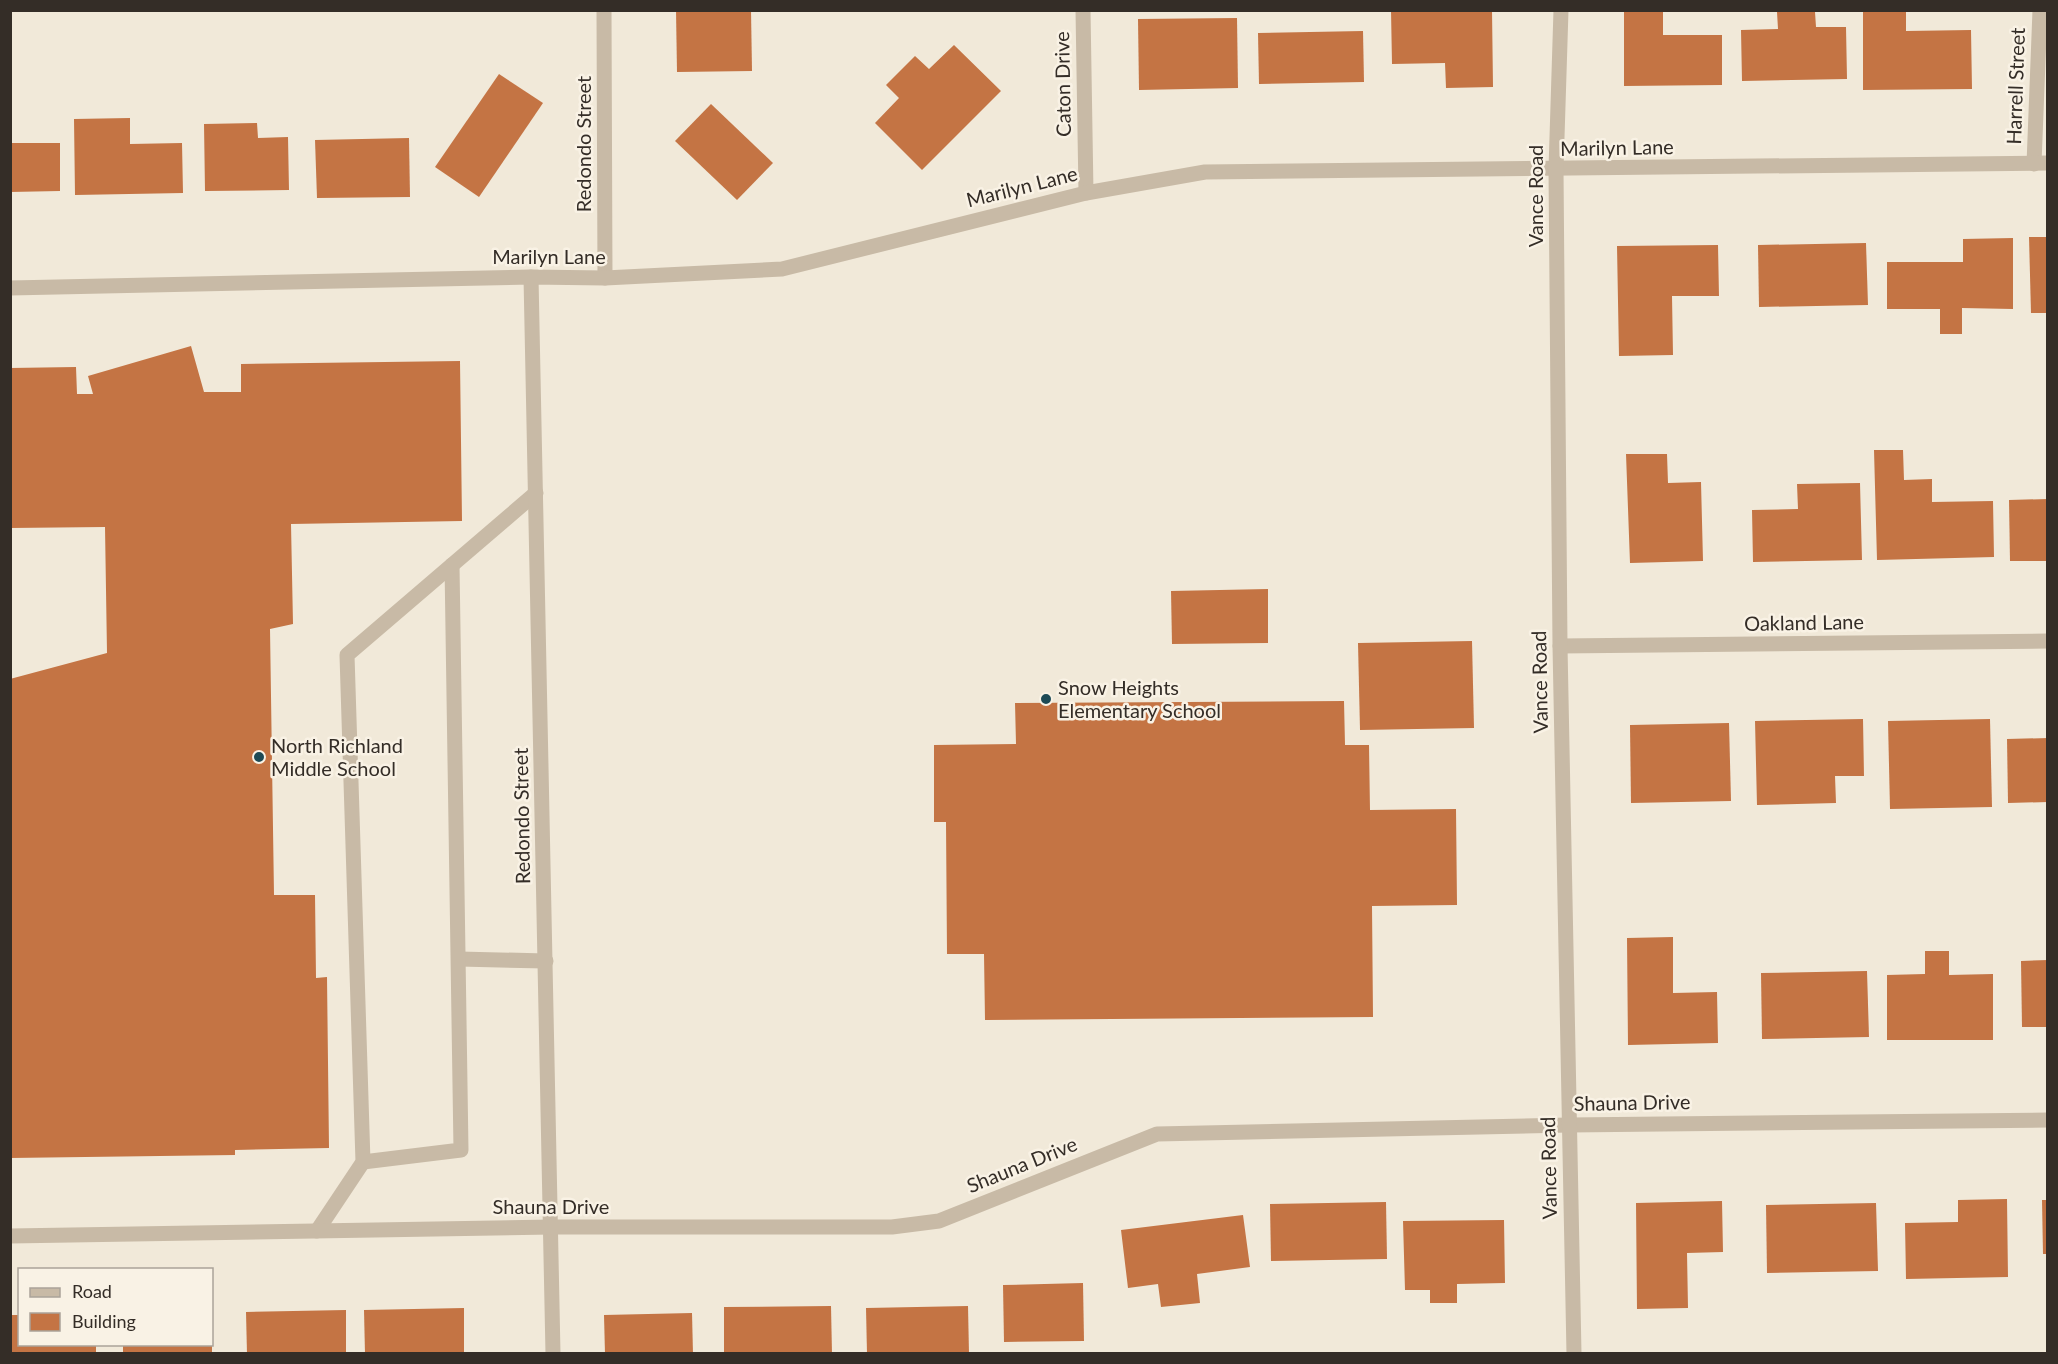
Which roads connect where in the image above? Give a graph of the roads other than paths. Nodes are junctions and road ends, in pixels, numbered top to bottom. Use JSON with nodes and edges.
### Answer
{"nodes":[{"id":1,"x":604,"y":10,"type":"edge"},
{"id":2,"x":1083,"y":10,"type":"edge"},
{"id":3,"x":1561,"y":10,"type":"edge"},
{"id":4,"x":2040,"y":10,"type":"edge"},
{"id":5,"x":2041,"y":163,"type":"edge"},
{"id":6,"x":1556,"y":169,"type":"junction"},
{"id":7,"x":1086,"y":192,"type":"junction"},
{"id":8,"x":531,"y":277,"type":"junction"},
{"id":9,"x":605,"y":278,"type":"junction"},
{"id":10,"x":10,"y":288,"type":"edge"},
{"id":11,"x":536,"y":493,"type":"junction"},
{"id":12,"x":452,"y":565,"type":"junction"},
{"id":13,"x":2048,"y":641,"type":"edge"},
{"id":14,"x":1560,"y":646,"type":"junction"},
{"id":15,"x":459,"y":960,"type":"junction"},
{"id":16,"x":546,"y":961,"type":"junction"},
{"id":17,"x":2048,"y":1120,"type":"edge"},
{"id":18,"x":1569,"y":1125,"type":"junction"},
{"id":19,"x":363,"y":1162,"type":"junction"},
{"id":20,"x":552,"y":1227,"type":"junction"},
{"id":21,"x":317,"y":1231,"type":"junction"},
{"id":22,"x":10,"y":1236,"type":"edge"},
{"id":23,"x":553,"y":1353,"type":"edge"},
{"id":24,"x":1574,"y":1353,"type":"edge"}],
"edges":[{"from":1,"to":9,"type":"street","name":"Redondo Street"},
{"from":2,"to":7,"type":"street","name":"Caton Drive"},
{"from":3,"to":6,"type":"street","name":"Vance Road"},
{"from":4,"to":5,"type":"street","name":"Harrell Street"},
{"from":5,"to":6,"type":"street","name":"Marilyn Lane"},
{"from":6,"to":7,"type":"street","name":"Marilyn Lane"},
{"from":6,"to":14,"type":"street","name":"Vance Road"},
{"from":7,"to":9,"type":"street","name":"Marilyn Lane"},
{"from":8,"to":9,"type":"street","name":"Marilyn Lane"},
{"from":8,"to":10,"type":"street","name":"Marilyn Lane"},
{"from":8,"to":11,"type":"street","name":"Redondo Street"},
{"from":11,"to":12,"type":"street"},
{"from":11,"to":16,"type":"street","name":"Redondo Street"},
{"from":12,"to":15,"type":"street"},
{"from":12,"to":19,"type":"street"},
{"from":13,"to":14,"type":"street","name":"Oakland Lane"},
{"from":14,"to":18,"type":"street","name":"Vance Road"},
{"from":15,"to":16,"type":"street"},
{"from":15,"to":19,"type":"street"},
{"from":16,"to":20,"type":"street","name":"Redondo Street"},
{"from":17,"to":18,"type":"street","name":"Shauna Drive"},
{"from":18,"to":20,"type":"street","name":"Shauna Drive"},
{"from":18,"to":24,"type":"street","name":"Vance Road"},
{"from":19,"to":21,"type":"street"},
{"from":20,"to":21,"type":"street","name":"Shauna Drive"},
{"from":20,"to":23,"type":"street","name":"Redondo Street"},
{"from":21,"to":22,"type":"street","name":"Shauna Drive"}]}
